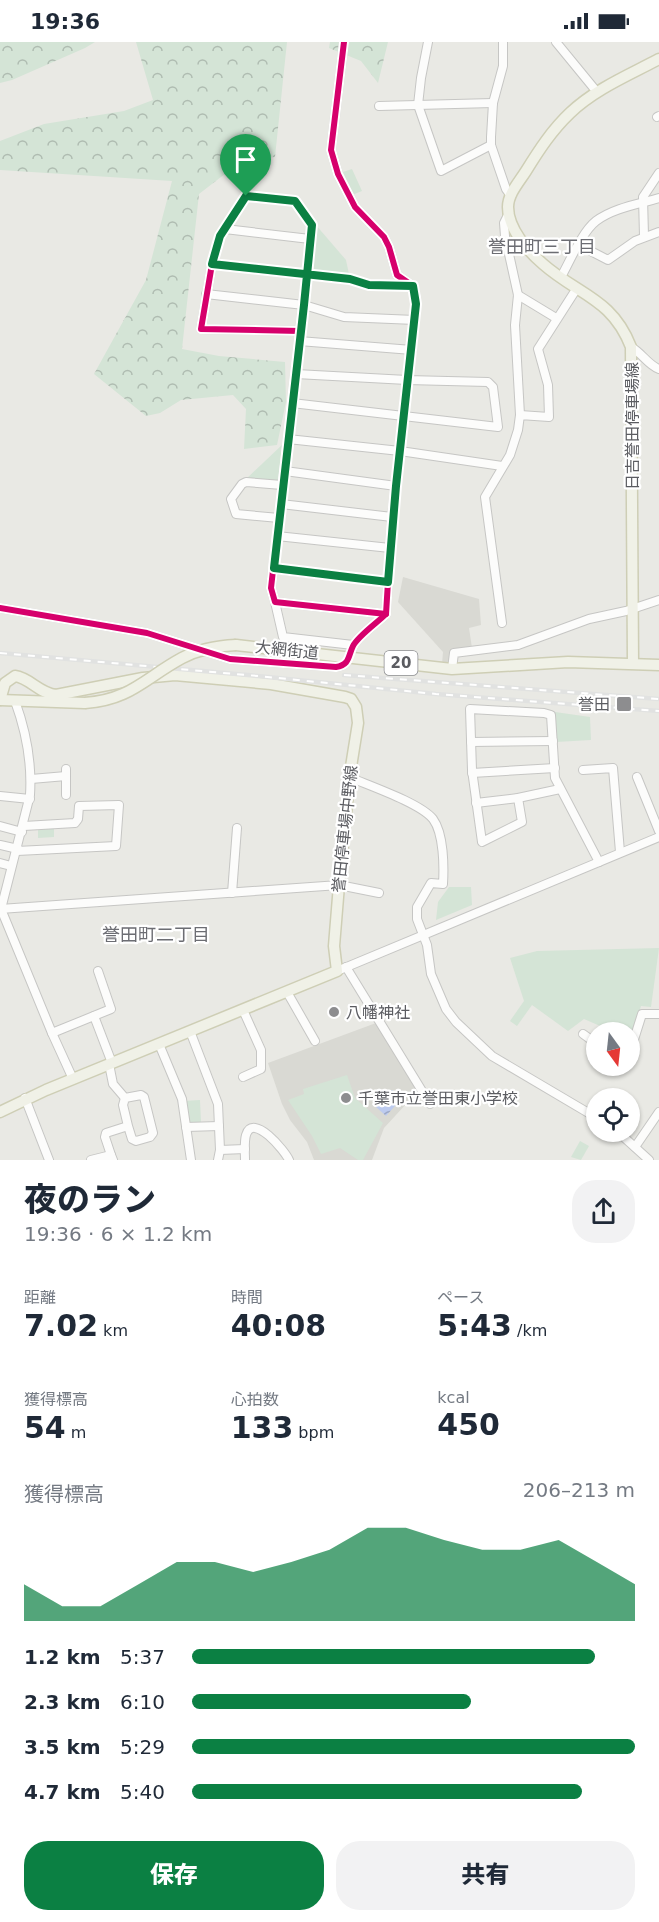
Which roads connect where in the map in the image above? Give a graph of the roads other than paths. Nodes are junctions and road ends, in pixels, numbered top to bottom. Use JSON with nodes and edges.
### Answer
{"nodes":[{"id":1,"x":344,"y":42,"type":"edge"},
{"id":2,"x":428,"y":42,"type":"edge"},
{"id":3,"x":504,"y":42,"type":"edge"},
{"id":4,"x":556,"y":42,"type":"edge"},
{"id":5,"x":659,"y":58,"type":"edge"},
{"id":6,"x":597,"y":92,"type":"junction"},
{"id":7,"x":493,"y":103,"type":"junction"},
{"id":8,"x":418,"y":105,"type":"junction"},
{"id":9,"x":379,"y":106,"type":"dead end"},
{"id":10,"x":491,"y":145,"type":"junction"},
{"id":11,"x":659,"y":173,"type":"edge"},
{"id":12,"x":511,"y":196,"type":"junction"},
{"id":13,"x":659,"y":198,"type":"edge"},
{"id":14,"x":644,"y":203,"type":"junction"},
{"id":15,"x":509,"y":212,"type":"junction"},
{"id":16,"x":225,"y":228,"type":"junction"},
{"id":17,"x":659,"y":232,"type":"edge"},
{"id":18,"x":644,"y":236,"type":"junction"},
{"id":19,"x":310,"y":239,"type":"junction"},
{"id":20,"x":579,"y":245,"type":"junction"},
{"id":21,"x":212,"y":264,"type":"junction"},
{"id":22,"x":307,"y":273,"type":"junction"},
{"id":23,"x":561,"y":277,"type":"junction"},
{"id":24,"x":413,"y":286,"type":"junction"},
{"id":25,"x":577,"y":288,"type":"junction"},
{"id":26,"x":206,"y":294,"type":"junction"},
{"id":27,"x":518,"y":296,"type":"junction"},
{"id":28,"x":304,"y":305,"type":"junction"},
{"id":29,"x":556,"y":318,"type":"junction"},
{"id":30,"x":415,"y":320,"type":"junction"},
{"id":31,"x":300,"y":331,"type":"junction"},
{"id":32,"x":299,"y":341,"type":"junction"},
{"id":33,"x":631,"y":347,"type":"junction"},
{"id":34,"x":412,"y":350,"type":"junction"},
{"id":35,"x":659,"y":369,"type":"edge"},
{"id":36,"x":296,"y":374,"type":"junction"},
{"id":37,"x":407,"y":381,"type":"junction"},
{"id":38,"x":292,"y":403,"type":"junction"},
{"id":39,"x":520,"y":415,"type":"junction"},
{"id":40,"x":403,"y":416,"type":"junction"},
{"id":41,"x":288,"y":439,"type":"junction"},
{"id":42,"x":400,"y":451,"type":"junction"},
{"id":43,"x":502,"y":466,"type":"junction"},
{"id":44,"x":285,"y":471,"type":"junction"},
{"id":45,"x":282,"y":485,"type":"junction"},
{"id":46,"x":396,"y":486,"type":"junction"},
{"id":47,"x":281,"y":504,"type":"junction"},
{"id":48,"x":279,"y":518,"type":"junction"},
{"id":49,"x":393,"y":518,"type":"junction"},
{"id":50,"x":277,"y":536,"type":"junction"},
{"id":51,"x":390,"y":548,"type":"junction"},
{"id":52,"x":274,"y":568,"type":"junction"},
{"id":53,"x":388,"y":582,"type":"junction"},
{"id":54,"x":659,"y":600,"type":"edge"},
{"id":55,"x":275,"y":602,"type":"junction"},
{"id":56,"x":0,"y":608,"type":"edge"},
{"id":57,"x":633,"y":608,"type":"junction"},
{"id":58,"x":386,"y":614,"type":"junction"},
{"id":59,"x":502,"y":623,"type":"dead end"},
{"id":60,"x":353,"y":645,"type":"junction"},
{"id":61,"x":351,"y":657,"type":"junction"},
{"id":62,"x":633,"y":663,"type":"junction"},
{"id":63,"x":659,"y":665,"type":"edge"},
{"id":64,"x":452,"y":669,"type":"junction"},
{"id":65,"x":0,"y":700,"type":"edge"},
{"id":66,"x":15,"y":701,"type":"junction"},
{"id":67,"x":553,"y":741,"type":"junction"},
{"id":68,"x":471,"y":742,"type":"junction"},
{"id":69,"x":555,"y":768,"type":"junction"},
{"id":70,"x":583,"y":770,"type":"dead end"},
{"id":71,"x":472,"y":773,"type":"junction"},
{"id":72,"x":349,"y":777,"type":"junction"},
{"id":73,"x":637,"y":777,"type":"dead end"},
{"id":74,"x":31,"y":779,"type":"junction"},
{"id":75,"x":560,"y":789,"type":"junction"},
{"id":76,"x":66,"y":795,"type":"dead end"},
{"id":77,"x":0,"y":796,"type":"edge"},
{"id":78,"x":518,"y":798,"type":"junction"},
{"id":79,"x":30,"y":799,"type":"junction"},
{"id":80,"x":476,"y":803,"type":"junction"},
{"id":81,"x":0,"y":826,"type":"edge"},
{"id":82,"x":237,"y":828,"type":"dead end"},
{"id":83,"x":23,"y":829,"type":"junction"},
{"id":84,"x":659,"y":831,"type":"edge"},
{"id":85,"x":659,"y":837,"type":"edge"},
{"id":86,"x":0,"y":845,"type":"edge"},
{"id":87,"x":17,"y":850,"type":"junction"},
{"id":88,"x":620,"y":852,"type":"junction"},
{"id":89,"x":599,"y":862,"type":"junction"},
{"id":90,"x":0,"y":863,"type":"edge"},
{"id":91,"x":11,"y":866,"type":"junction"},
{"id":92,"x":339,"y":885,"type":"junction"},
{"id":93,"x":232,"y":893,"type":"junction"},
{"id":94,"x":379,"y":893,"type":"dead end"},
{"id":95,"x":1,"y":909,"type":"edge"},
{"id":96,"x":424,"y":935,"type":"junction"},
{"id":97,"x":341,"y":969,"type":"junction"},
{"id":98,"x":98,"y":971,"type":"dead end"},
{"id":99,"x":287,"y":992,"type":"junction"},
{"id":100,"x":243,"y":1010,"type":"junction"},
{"id":101,"x":659,"y":1014,"type":"edge"},
{"id":102,"x":94,"y":1016,"type":"junction"},
{"id":103,"x":639,"y":1022,"type":"edge"},
{"id":104,"x":190,"y":1031,"type":"junction"},
{"id":105,"x":52,"y":1033,"type":"junction"},
{"id":106,"x":583,"y":1034,"type":"dead end"},
{"id":107,"x":586,"y":1036,"type":"edge"},
{"id":108,"x":315,"y":1041,"type":"dead end"},
{"id":109,"x":159,"y":1044,"type":"junction"},
{"id":110,"x":111,"y":1063,"type":"junction"},
{"id":111,"x":243,"y":1077,"type":"dead end"},
{"id":112,"x":73,"y":1079,"type":"junction"},
{"id":113,"x":26,"y":1098,"type":"junction"},
{"id":114,"x":125,"y":1098,"type":"junction"},
{"id":115,"x":430,"y":1104,"type":"dead end"},
{"id":116,"x":0,"y":1112,"type":"edge"},
{"id":117,"x":586,"y":1112,"type":"edge"},
{"id":118,"x":659,"y":1112,"type":"edge"},
{"id":119,"x":128,"y":1126,"type":"junction"},
{"id":120,"x":219,"y":1126,"type":"junction"},
{"id":121,"x":186,"y":1127,"type":"junction"},
{"id":122,"x":629,"y":1142,"type":"edge"},
{"id":123,"x":635,"y":1148,"type":"junction"},
{"id":124,"x":245,"y":1149,"type":"junction"},
{"id":125,"x":220,"y":1150,"type":"junction"},
{"id":126,"x":112,"y":1158,"type":"edge"},
{"id":127,"x":49,"y":1160,"type":"edge"},
{"id":128,"x":91,"y":1160,"type":"edge"},
{"id":129,"x":191,"y":1160,"type":"edge"},
{"id":130,"x":218,"y":1160,"type":"edge"},
{"id":131,"x":245,"y":1160,"type":"edge"},
{"id":132,"x":289,"y":1160,"type":"edge"},
{"id":133,"x":649,"y":1160,"type":"edge"}],
"edges":[{"from":1,"to":24,"type":"street"},
{"from":2,"to":8,"type":"street"},
{"from":3,"to":7,"type":"street"},
{"from":4,"to":6,"type":"street"},
{"from":5,"to":6,"type":"main road"},
{"from":6,"to":12,"type":"main road"},
{"from":7,"to":8,"type":"street"},
{"from":7,"to":10,"type":"street"},
{"from":8,"to":9,"type":"street"},
{"from":8,"to":10,"type":"street"},
{"from":10,"to":12,"type":"street"},
{"from":11,"to":14,"type":"street"},
{"from":12,"to":15,"type":"main road"},
{"from":13,"to":14,"type":"street"},
{"from":14,"to":18,"type":"street"},
{"from":14,"to":20,"type":"street"},
{"from":15,"to":23,"type":"main road","name":"日吉誉田停車場線"},
{"from":15,"to":27,"type":"street"},
{"from":16,"to":19,"type":"street"},
{"from":16,"to":19,"type":"street"},
{"from":16,"to":21,"type":"street"},
{"from":17,"to":18,"type":"street"},
{"from":18,"to":20,"type":"street"},
{"from":19,"to":22,"type":"street"},
{"from":20,"to":23,"type":"street"},
{"from":21,"to":22,"type":"street"},
{"from":21,"to":26,"type":"street"},
{"from":22,"to":24,"type":"street"},
{"from":22,"to":28,"type":"street"},
{"from":23,"to":25,"type":"main road","name":"日吉誉田停車場線"},
{"from":24,"to":30,"type":"street"},
{"from":25,"to":29,"type":"street"},
{"from":25,"to":33,"type":"main road","name":"日吉誉田停車場線"},
{"from":26,"to":28,"type":"street"},
{"from":26,"to":31,"type":"street"},
{"from":27,"to":29,"type":"street"},
{"from":27,"to":39,"type":"street"},
{"from":28,"to":30,"type":"street"},
{"from":28,"to":31,"type":"street"},
{"from":29,"to":39,"type":"street"},
{"from":30,"to":34,"type":"street"},
{"from":31,"to":32,"type":"street"},
{"from":32,"to":34,"type":"street"},
{"from":32,"to":36,"type":"street"},
{"from":33,"to":35,"type":"street"},
{"from":33,"to":57,"type":"main road","name":"日吉誉田停車場線"},
{"from":34,"to":37,"type":"street"},
{"from":36,"to":37,"type":"street"},
{"from":36,"to":38,"type":"street"},
{"from":37,"to":40,"type":"street"},
{"from":37,"to":40,"type":"street"},
{"from":38,"to":40,"type":"street"},
{"from":38,"to":41,"type":"street"},
{"from":39,"to":43,"type":"street"},
{"from":40,"to":42,"type":"street"},
{"from":41,"to":42,"type":"street"},
{"from":41,"to":44,"type":"street"},
{"from":42,"to":43,"type":"street"},
{"from":42,"to":46,"type":"street"},
{"from":43,"to":59,"type":"street"},
{"from":44,"to":45,"type":"street"},
{"from":44,"to":46,"type":"street"},
{"from":45,"to":47,"type":"street"},
{"from":45,"to":48,"type":"street"},
{"from":46,"to":49,"type":"street"},
{"from":47,"to":48,"type":"street"},
{"from":47,"to":49,"type":"street"},
{"from":48,"to":50,"type":"street"},
{"from":49,"to":51,"type":"street"},
{"from":50,"to":51,"type":"street"},
{"from":50,"to":52,"type":"street"},
{"from":51,"to":53,"type":"street"},
{"from":52,"to":53,"type":"street"},
{"from":52,"to":55,"type":"street"},
{"from":53,"to":58,"type":"street"},
{"from":54,"to":57,"type":"street"},
{"from":55,"to":58,"type":"street"},
{"from":55,"to":60,"type":"street"},
{"from":56,"to":61,"type":"street"},
{"from":57,"to":62,"type":"main road","name":"日吉誉田停車場線"},
{"from":57,"to":64,"type":"street"},
{"from":58,"to":60,"type":"street"},
{"from":60,"to":61,"type":"street"},
{"from":61,"to":64,"type":"main road","name":"大網街道","number":"20"},
{"from":61,"to":66,"type":"main road","name":"大網街道","number":"20","bridge":true},
{"from":62,"to":63,"type":"main road","name":"大網街道","number":"20"},
{"from":62,"to":64,"type":"main road","name":"大網街道","number":"20"},
{"from":65,"to":66,"type":"main road","name":"大網街道","number":"20"},
{"from":65,"to":72,"type":"main road","name":"誉田停車場中野線"},
{"from":66,"to":74,"type":"street"},
{"from":67,"to":68,"type":"street"},
{"from":67,"to":68,"type":"street"},
{"from":67,"to":69,"type":"street"},
{"from":68,"to":71,"type":"street"},
{"from":69,"to":71,"type":"street"},
{"from":69,"to":75,"type":"street"},
{"from":70,"to":88,"type":"street"},
{"from":71,"to":80,"type":"street"},
{"from":72,"to":92,"type":"main road","name":"誉田停車場中野線"},
{"from":72,"to":96,"type":"street"},
{"from":73,"to":84,"type":"street"},
{"from":74,"to":76,"type":"street"},
{"from":74,"to":79,"type":"street"},
{"from":75,"to":78,"type":"street"},
{"from":75,"to":89,"type":"street"},
{"from":77,"to":79,"type":"street"},
{"from":78,"to":80,"type":"street"},
{"from":78,"to":80,"type":"street"},
{"from":79,"to":83,"type":"street"},
{"from":81,"to":83,"type":"street"},
{"from":82,"to":93,"type":"street"},
{"from":83,"to":87,"type":"street"},
{"from":83,"to":87,"type":"street"},
{"from":85,"to":88,"type":"street"},
{"from":86,"to":87,"type":"street"},
{"from":87,"to":91,"type":"street"},
{"from":88,"to":89,"type":"street"},
{"from":89,"to":96,"type":"street"},
{"from":90,"to":91,"type":"street"},
{"from":91,"to":95,"type":"street"},
{"from":92,"to":93,"type":"street"},
{"from":92,"to":94,"type":"street"},
{"from":92,"to":97,"type":"main road","name":"誉田停車場中野線"},
{"from":93,"to":95,"type":"street"},
{"from":95,"to":105,"type":"street"},
{"from":96,"to":97,"type":"street"},
{"from":96,"to":117,"type":"street"},
{"from":97,"to":99,"type":"main road"},
{"from":97,"to":115,"type":"street"},
{"from":98,"to":102,"type":"street"},
{"from":99,"to":100,"type":"main road"},
{"from":99,"to":108,"type":"street"},
{"from":100,"to":104,"type":"main road"},
{"from":100,"to":111,"type":"street"},
{"from":101,"to":103,"type":"street"},
{"from":102,"to":105,"type":"street"},
{"from":102,"to":110,"type":"street"},
{"from":104,"to":109,"type":"main road"},
{"from":104,"to":120,"type":"street"},
{"from":105,"to":112,"type":"street"},
{"from":106,"to":107,"type":"street"},
{"from":109,"to":110,"type":"main road"},
{"from":109,"to":121,"type":"street"},
{"from":110,"to":112,"type":"main road"},
{"from":110,"to":114,"type":"street"},
{"from":112,"to":113,"type":"main road"},
{"from":113,"to":116,"type":"main road"},
{"from":113,"to":127,"type":"street"},
{"from":114,"to":119,"type":"street"},
{"from":114,"to":119,"type":"street"},
{"from":118,"to":123,"type":"street"},
{"from":119,"to":126,"type":"street"},
{"from":120,"to":121,"type":"street"},
{"from":120,"to":125,"type":"street"},
{"from":121,"to":129,"type":"street"},
{"from":122,"to":123,"type":"street"},
{"from":123,"to":133,"type":"street"},
{"from":124,"to":125,"type":"street"},
{"from":124,"to":131,"type":"street"},
{"from":124,"to":132,"type":"street"},
{"from":125,"to":130,"type":"street"},
{"from":126,"to":128,"type":"street"}]}
